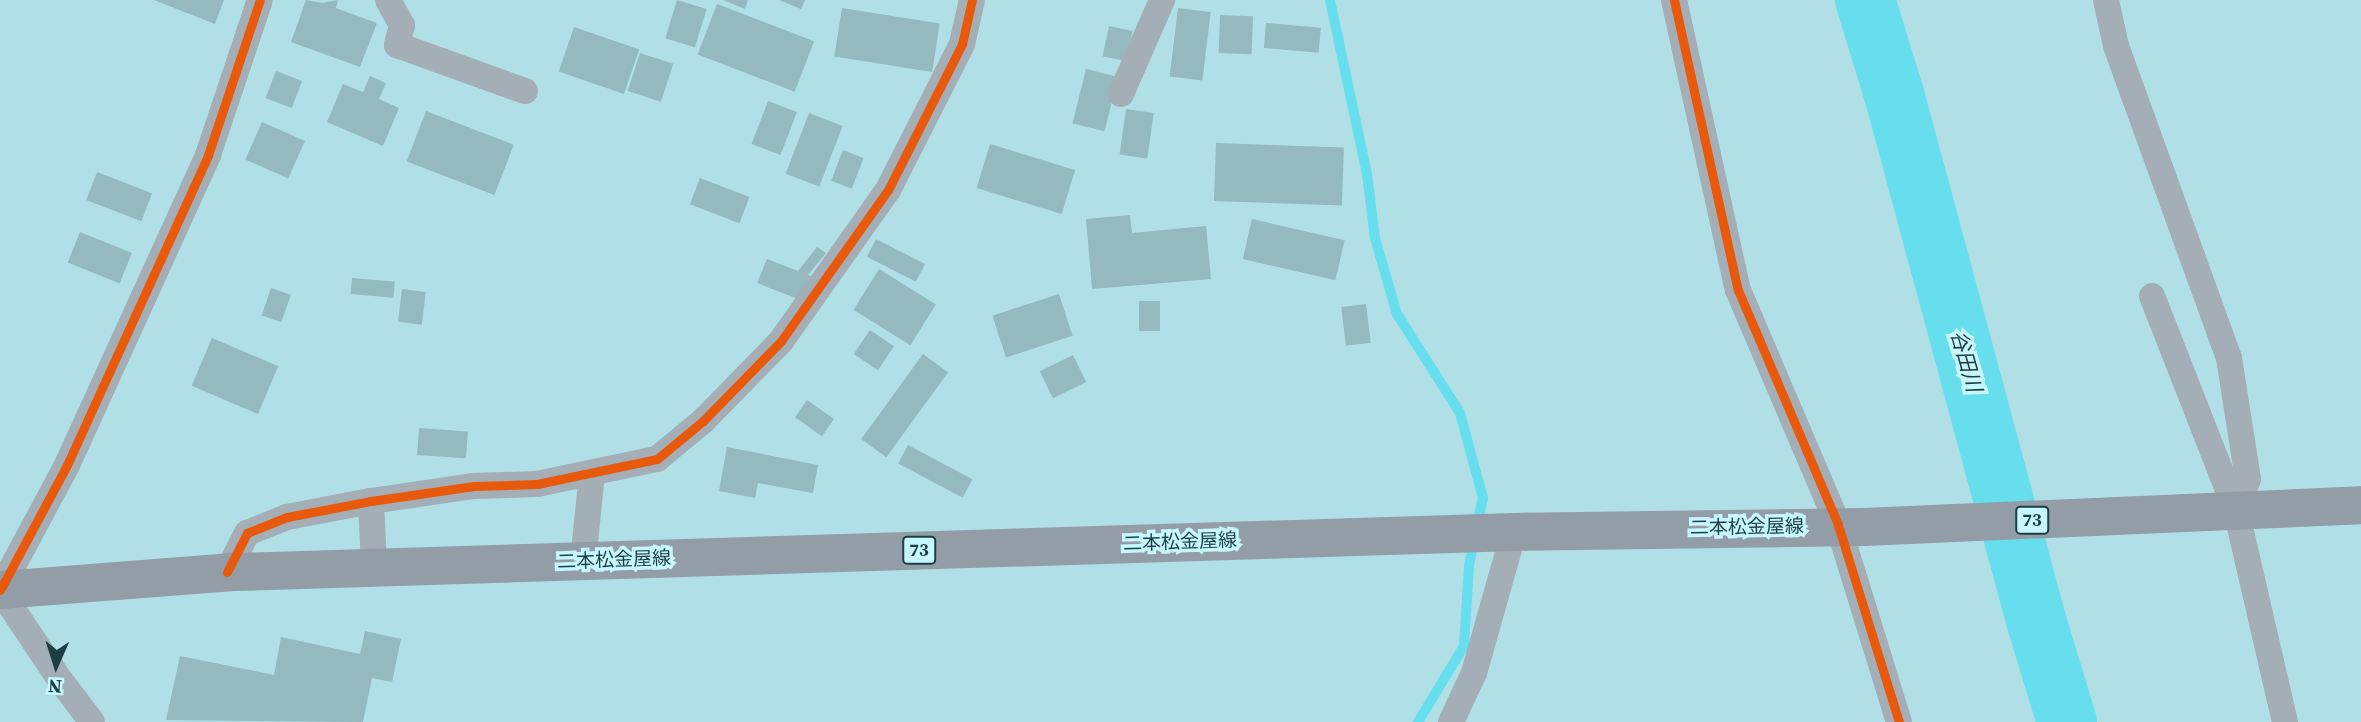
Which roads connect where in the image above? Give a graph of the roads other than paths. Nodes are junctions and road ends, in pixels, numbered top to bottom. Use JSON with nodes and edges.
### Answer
{"nodes":[{"id":1,"x":260,"y":0,"type":"edge"},
{"id":2,"x":388,"y":0,"type":"edge"},
{"id":3,"x":972,"y":0,"type":"edge"},
{"id":4,"x":1162,"y":0,"type":"edge"},
{"id":5,"x":1674,"y":0,"type":"edge"},
{"id":6,"x":2106,"y":0,"type":"edge"},
{"id":7,"x":525,"y":92,"type":"dead end"},
{"id":8,"x":1121,"y":94,"type":"dead end"},
{"id":9,"x":2152,"y":296,"type":"dead end"},
{"id":10,"x":592,"y":474,"type":"junction"},
{"id":11,"x":371,"y":500,"type":"junction"},
{"id":12,"x":2361,"y":505,"type":"edge"},
{"id":13,"x":2219,"y":512,"type":"junction"},
{"id":14,"x":1851,"y":526,"type":"junction"},
{"id":15,"x":1514,"y":532,"type":"junction"},
{"id":16,"x":583,"y":561,"type":"junction"},
{"id":17,"x":374,"y":567,"type":"junction"},
{"id":18,"x":227,"y":572,"type":"junction"},
{"id":19,"x":0,"y":590,"type":"edge"},
{"id":20,"x":92,"y":722,"type":"edge"},
{"id":21,"x":1451,"y":722,"type":"edge"},
{"id":22,"x":1899,"y":722,"type":"edge"},
{"id":23,"x":2285,"y":722,"type":"edge"}],
"edges":[{"from":1,"to":19,"type":"street"},
{"from":2,"to":7,"type":"street"},
{"from":3,"to":10,"type":"street"},
{"from":4,"to":8,"type":"street"},
{"from":5,"to":14,"type":"street"},
{"from":6,"to":13,"type":"street"},
{"from":9,"to":13,"type":"street"},
{"from":10,"to":11,"type":"street"},
{"from":10,"to":16,"type":"street"},
{"from":11,"to":17,"type":"street"},
{"from":11,"to":18,"type":"street"},
{"from":12,"to":13,"type":"main road","name":"二本松金屋線","number":"73"},
{"from":13,"to":14,"type":"main road","name":"二本松金屋線","number":"73"},
{"from":13,"to":23,"type":"street"},
{"from":14,"to":15,"type":"main road","name":"二本松金屋線","number":"73"},
{"from":14,"to":22,"type":"street"},
{"from":15,"to":16,"type":"main road","name":"二本松金屋線","number":"73"},
{"from":15,"to":21,"type":"street"},
{"from":16,"to":17,"type":"main road","name":"二本松金屋線","number":"73"},
{"from":17,"to":18,"type":"main road","name":"二本松金屋線","number":"73"},
{"from":18,"to":19,"type":"main road","name":"二本松金屋線","number":"73"},
{"from":19,"to":20,"type":"street"}]}
